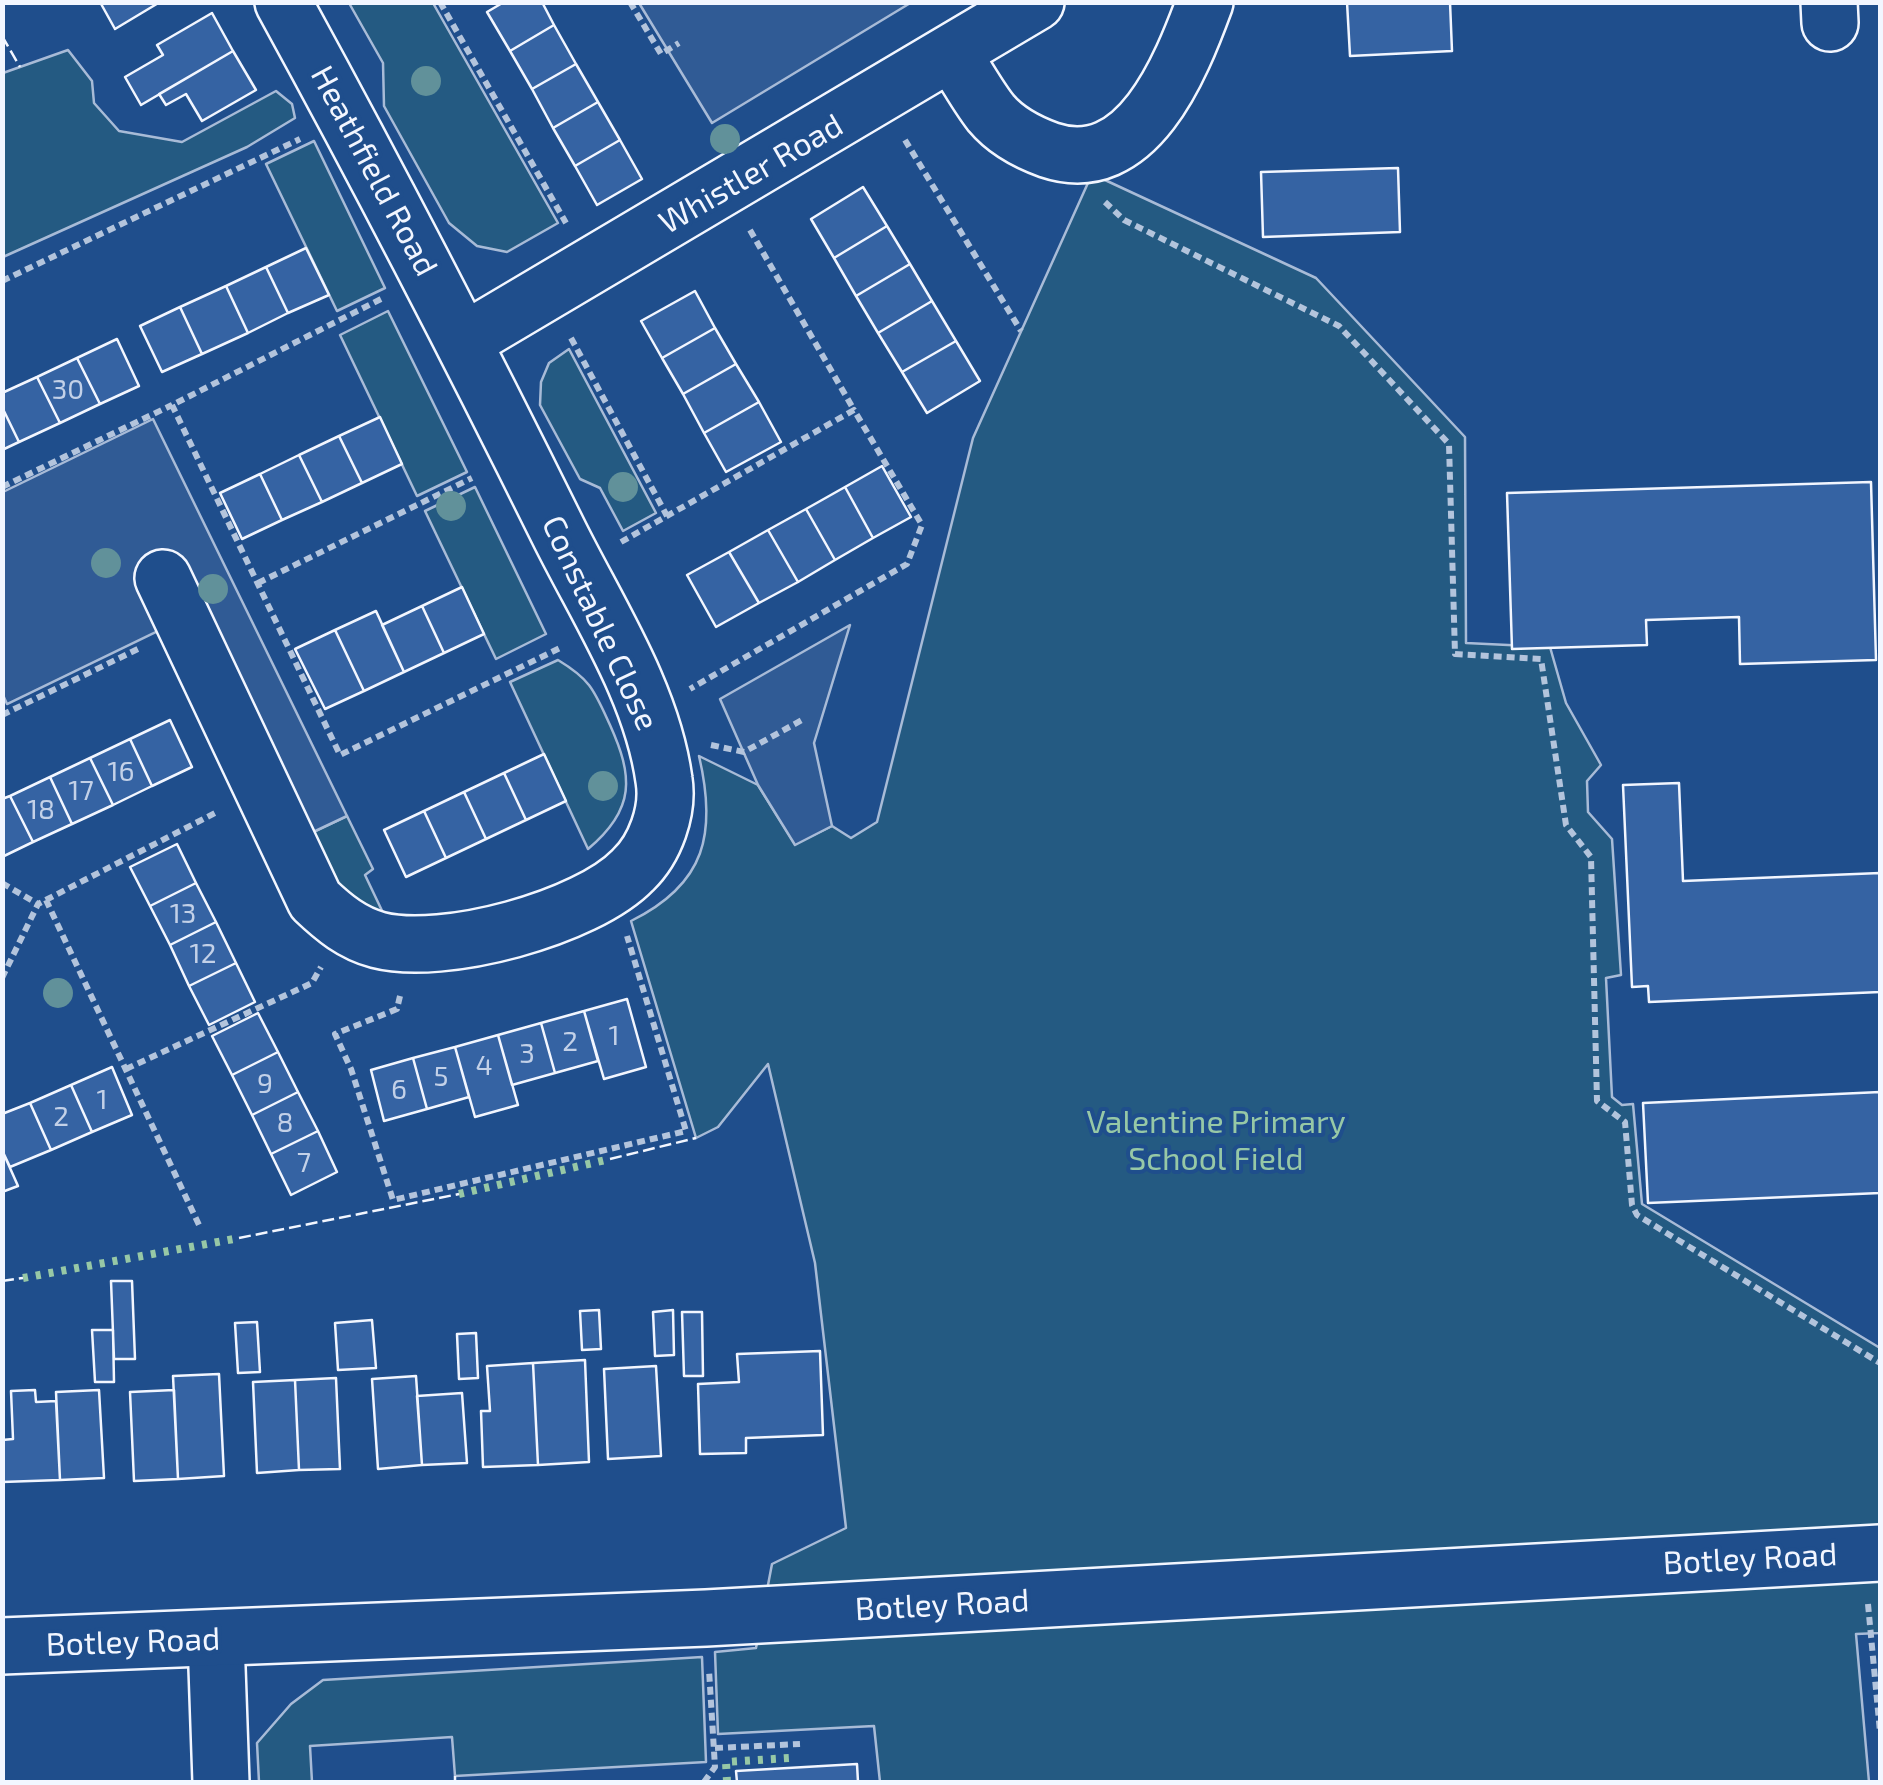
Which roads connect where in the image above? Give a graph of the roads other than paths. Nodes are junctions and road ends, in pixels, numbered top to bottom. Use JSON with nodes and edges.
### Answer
{"nodes":[{"id":1,"x":282,"y":2,"type":"edge"},
{"id":2,"x":1036,"y":2,"type":"edge"},
{"id":3,"x":1204,"y":2,"type":"edge"},
{"id":4,"x":953,"y":54,"type":"junction"},
{"id":5,"x":464,"y":341,"type":"junction"},
{"id":6,"x":174,"y":602,"type":"road end"},
{"id":7,"x":1872,"y":1553,"type":"edge"},
{"id":8,"x":216,"y":1639,"type":"junction"},
{"id":9,"x":2,"y":1646,"type":"edge"},
{"id":10,"x":222,"y":1782,"type":"edge"}],
"edges":[{"from":1,"to":5,"type":"street","name":"Heathfield Road"},
{"from":2,"to":4,"type":"street","name":"Whistler Road"},
{"from":3,"to":4,"type":"street"},
{"from":4,"to":5,"type":"street","name":"Whistler Road"},
{"from":5,"to":6,"type":"street","name":"Constable Close"},
{"from":7,"to":8,"type":"street","name":"Botley Road"},
{"from":8,"to":9,"type":"street","name":"Botley Road"},
{"from":8,"to":10,"type":"street"}]}
